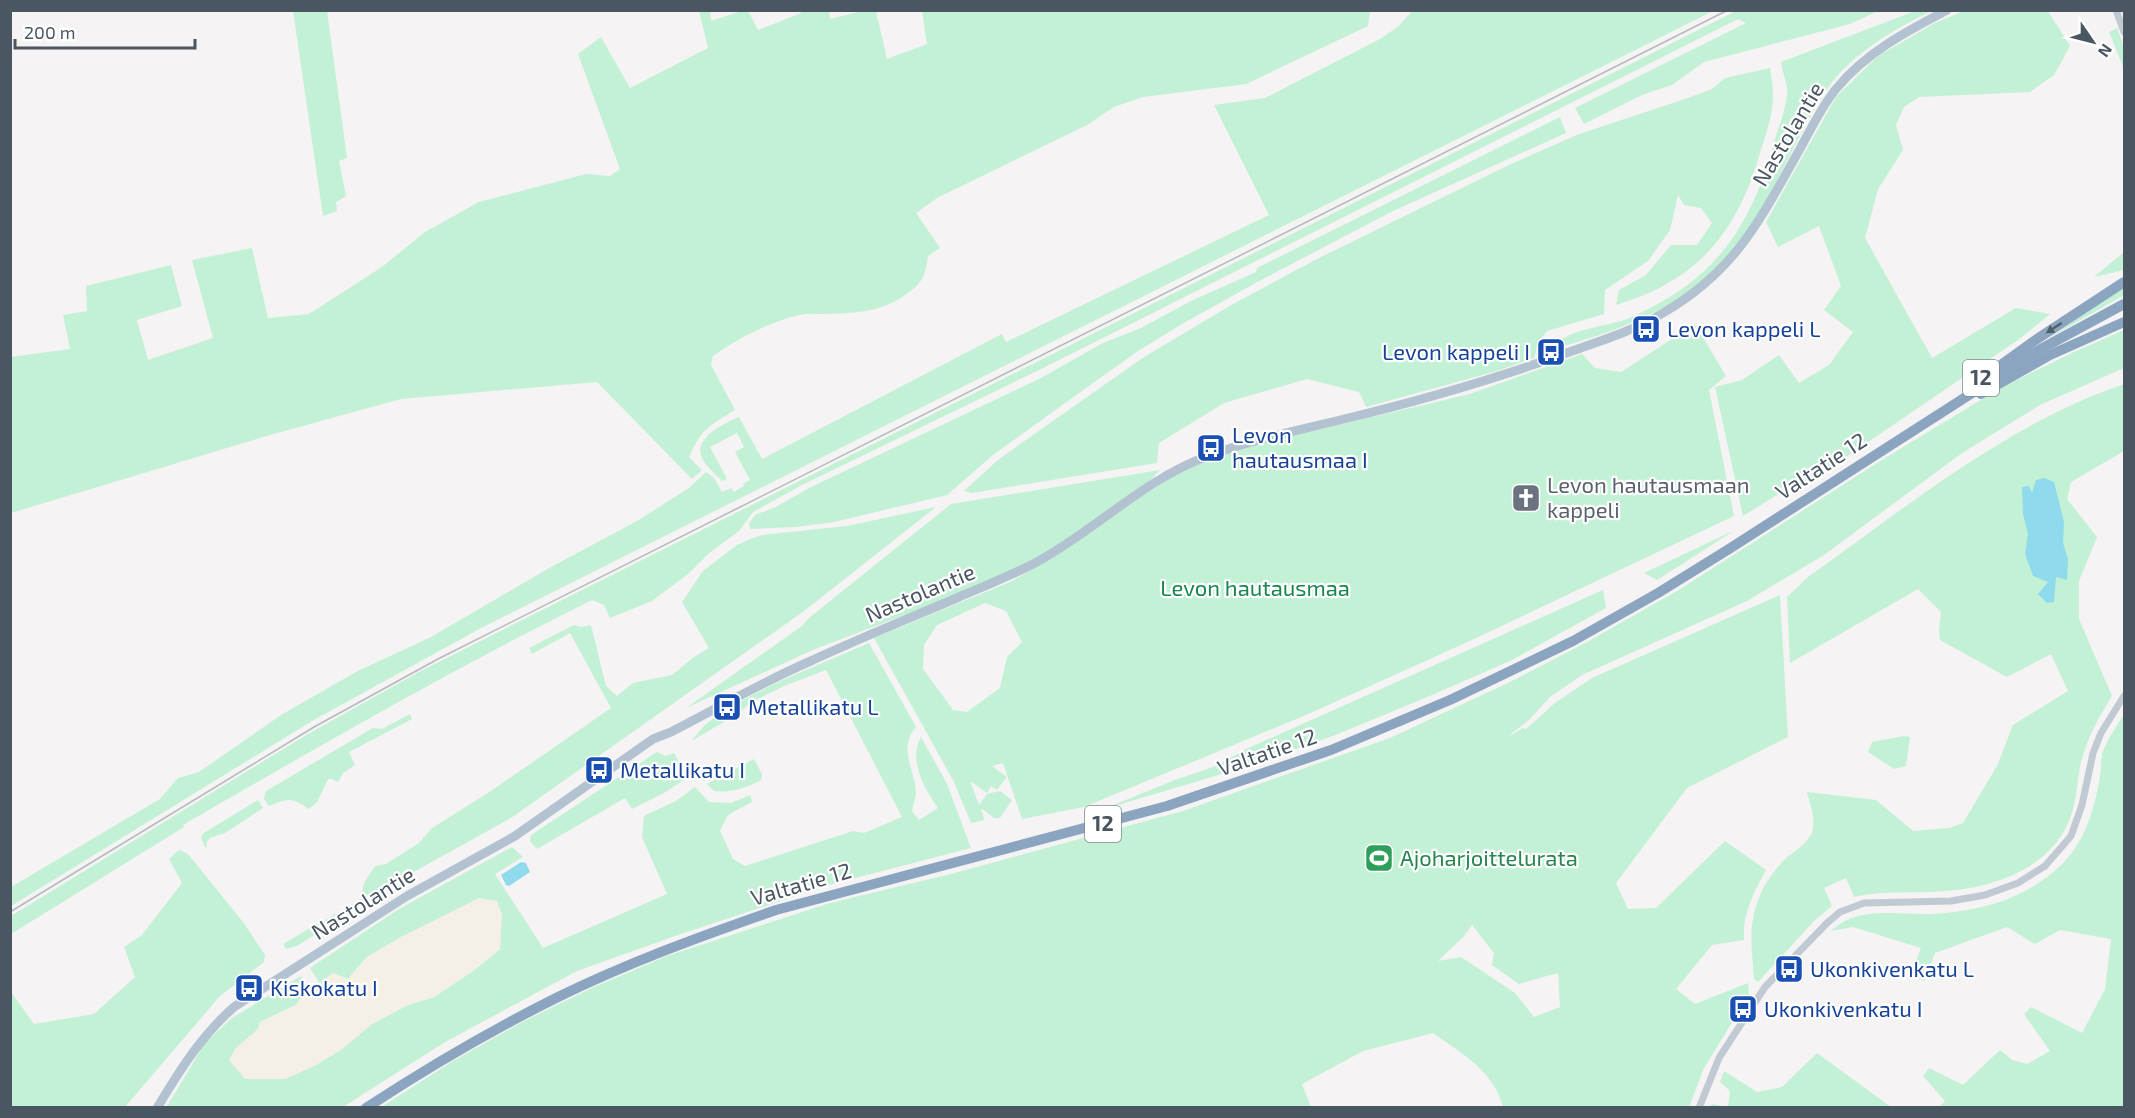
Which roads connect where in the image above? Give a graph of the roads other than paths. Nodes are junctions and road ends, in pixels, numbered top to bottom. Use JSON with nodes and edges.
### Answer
{"nodes":[{"id":1,"x":1947,"y":10,"type":"edge"},
{"id":2,"x":2116,"y":10,"type":"edge"},
{"id":3,"x":2124,"y":32,"type":"edge"},
{"id":4,"x":2124,"y":282,"type":"edge"},
{"id":5,"x":2124,"y":304,"type":"edge"},
{"id":6,"x":2124,"y":322,"type":"edge"},
{"id":7,"x":1861,"y":463,"type":"junction"},
{"id":8,"x":2124,"y":696,"type":"edge"},
{"id":9,"x":157,"y":1107,"type":"edge"},
{"id":10,"x":366,"y":1107,"type":"edge"},
{"id":11,"x":1699,"y":1107,"type":"edge"}],
"edges":[{"from":1,"to":9,"type":"main road","name":"Nastolantie"},
{"from":2,"to":3,"type":"street"},
{"from":4,"to":7,"type":"highway","number":"12","one_way":true},
{"from":5,"to":7,"type":"highway","name":"Valtatie 12","number":"12"},
{"from":6,"to":7,"type":"highway","number":"12"},
{"from":7,"to":10,"type":"highway","name":"Valtatie 12","number":"12"},
{"from":8,"to":11,"type":"street"}]}
